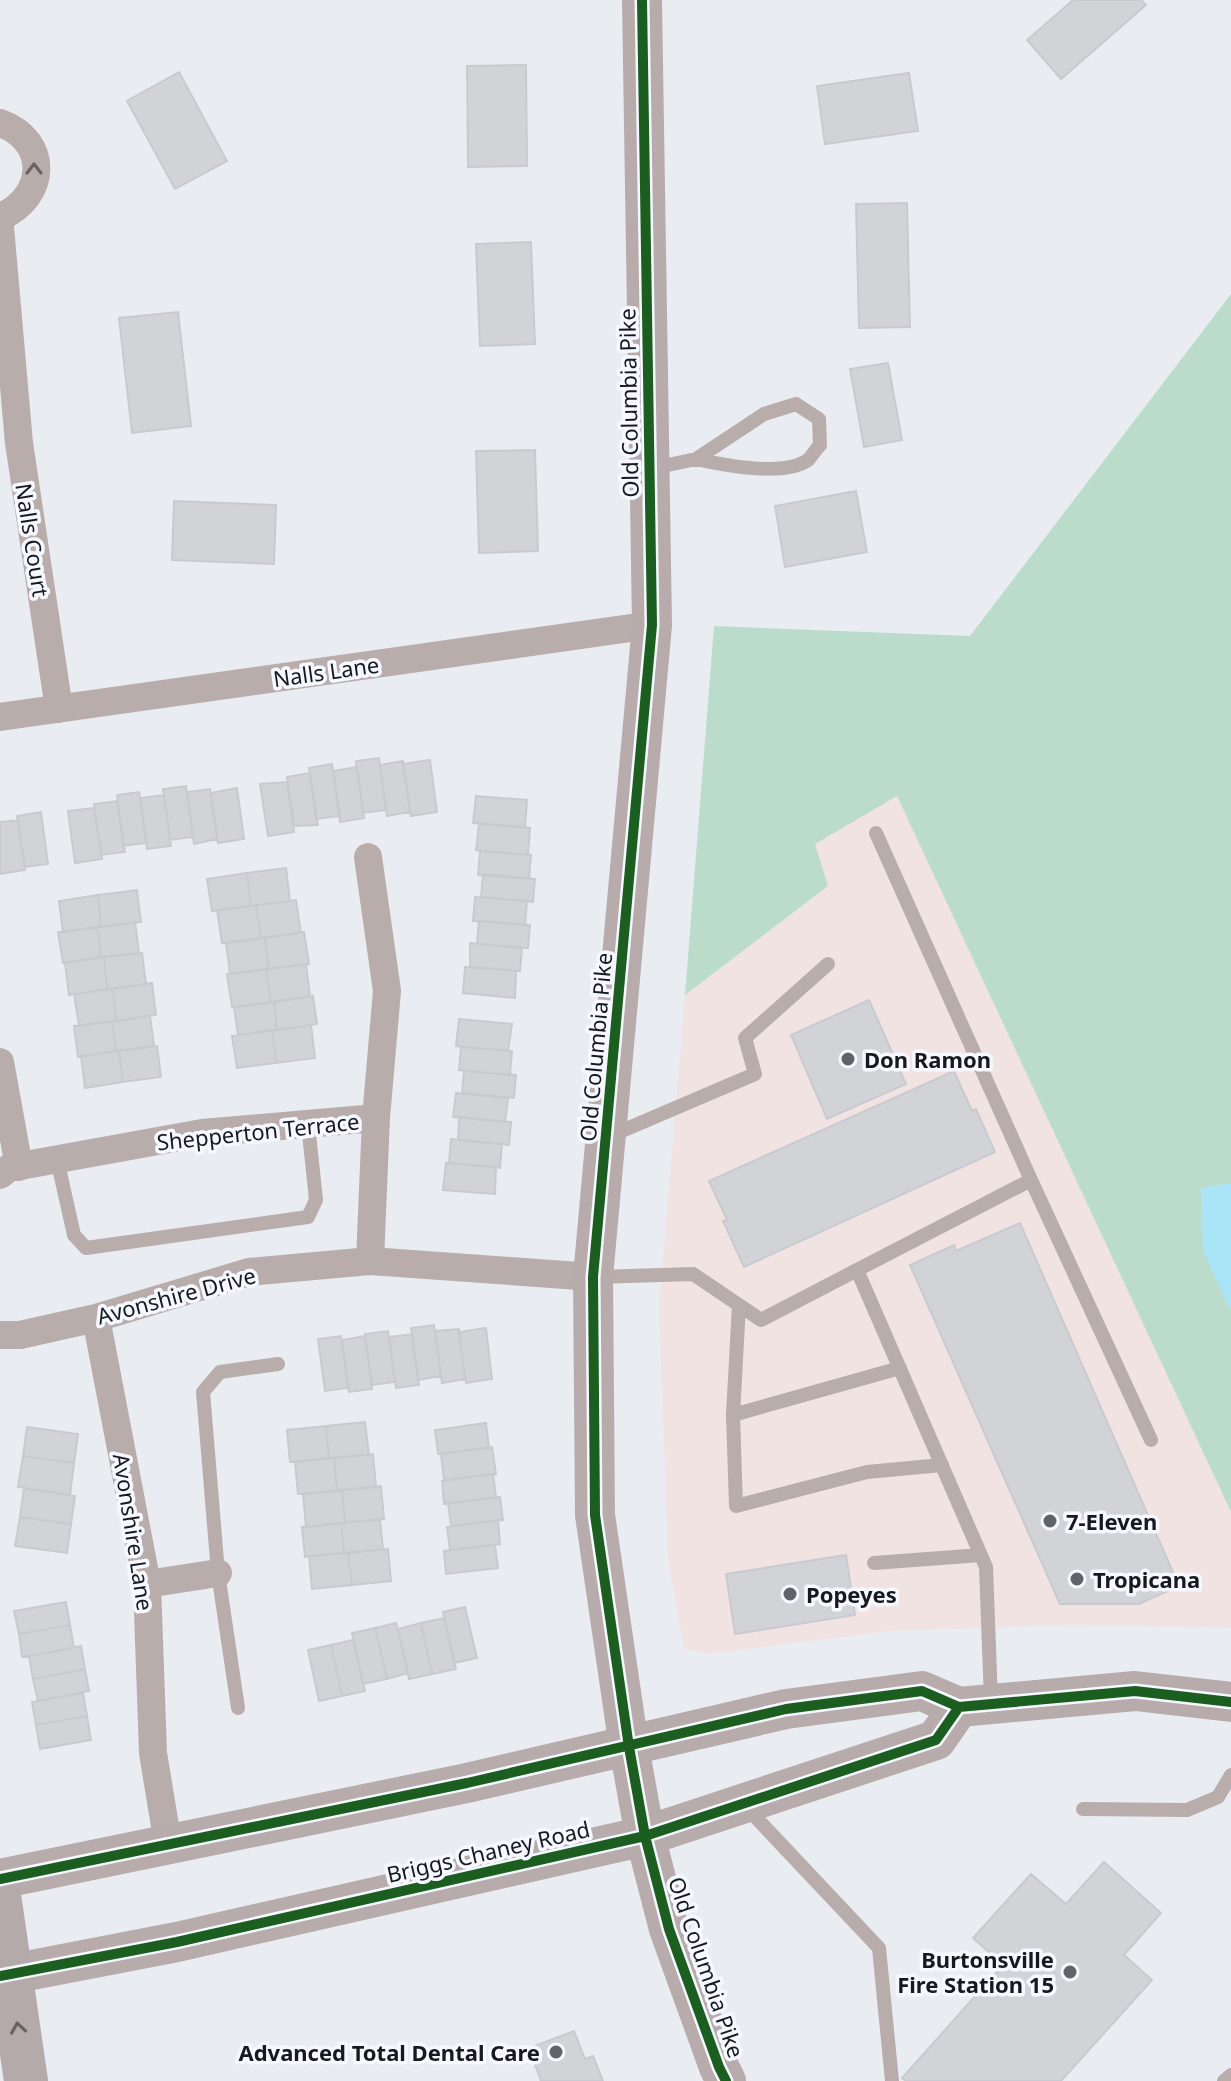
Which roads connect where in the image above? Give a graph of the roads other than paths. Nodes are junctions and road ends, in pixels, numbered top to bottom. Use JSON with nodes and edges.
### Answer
{"nodes":[{"id":1,"x":642,"y":0,"type":"edge"},
{"id":2,"x":0,"y":123,"type":"edge"},
{"id":3,"x":0,"y":217,"type":"edge"},
{"id":4,"x":0,"y":227,"type":"edge"},
{"id":5,"x":696,"y":459,"type":"junction"},
{"id":6,"x":649,"y":469,"type":"junction"},
{"id":7,"x":652,"y":625,"type":"junction"},
{"id":8,"x":59,"y":709,"type":"junction"},
{"id":9,"x":0,"y":717,"type":"edge"},
{"id":10,"x":876,"y":833,"type":"dead end"},
{"id":11,"x":368,"y":857,"type":"dead end"},
{"id":12,"x":828,"y":964,"type":"dead end"},
{"id":13,"x":0,"y":1062,"type":"edge"},
{"id":14,"x":376,"y":1118,"type":"junction"},
{"id":15,"x":308,"y":1124,"type":"junction"},
{"id":16,"x":606,"y":1137,"type":"junction"},
{"id":17,"x":57,"y":1159,"type":"junction"},
{"id":18,"x":10,"y":1171,"type":"edge"},
{"id":19,"x":1031,"y":1180,"type":"junction"},
{"id":20,"x":370,"y":1261,"type":"junction"},
{"id":21,"x":857,"y":1270,"type":"junction"},
{"id":22,"x":593,"y":1277,"type":"junction"},
{"id":23,"x":739,"y":1305,"type":"junction"},
{"id":24,"x":96,"y":1318,"type":"junction"},
{"id":25,"x":0,"y":1335,"type":"edge"},
{"id":26,"x":278,"y":1364,"type":"dead end"},
{"id":27,"x":900,"y":1368,"type":"junction"},
{"id":28,"x":733,"y":1415,"type":"junction"},
{"id":29,"x":1151,"y":1440,"type":"dead end"},
{"id":30,"x":942,"y":1465,"type":"junction"},
{"id":31,"x":981,"y":1555,"type":"junction"},
{"id":32,"x":874,"y":1563,"type":"dead end"},
{"id":33,"x":218,"y":1573,"type":"junction"},
{"id":34,"x":147,"y":1584,"type":"junction"},
{"id":35,"x":1231,"y":1702,"type":"edge"},
{"id":36,"x":975,"y":1706,"type":"junction"},
{"id":37,"x":238,"y":1708,"type":"dead end"},
{"id":38,"x":629,"y":1747,"type":"junction"},
{"id":39,"x":1231,"y":1775,"type":"edge"},
{"id":40,"x":743,"y":1804,"type":"junction"},
{"id":41,"x":1083,"y":1809,"type":"dead end"},
{"id":42,"x":645,"y":1836,"type":"junction"},
{"id":43,"x":168,"y":1844,"type":"junction"},
{"id":44,"x":0,"y":1879,"type":"edge"},
{"id":45,"x":0,"y":1902,"type":"edge"},
{"id":46,"x":5,"y":1975,"type":"edge"},
{"id":47,"x":1231,"y":2075,"type":"edge"},
{"id":48,"x":26,"y":2081,"type":"edge"},
{"id":49,"x":726,"y":2081,"type":"edge"},
{"id":50,"x":892,"y":2081,"type":"edge"},
{"id":51,"x":1224,"y":2081,"type":"edge"}],
"edges":[{"from":1,"to":6,"type":"main road","name":"Old Columbia Pike"},
{"from":3,"to":2,"type":"street","one_way":true},
{"from":4,"to":8,"type":"street","name":"Nalls Court"},
{"from":5,"to":5,"type":"lane"},
{"from":5,"to":6,"type":"lane"},
{"from":6,"to":7,"type":"main road","name":"Old Columbia Pike"},
{"from":7,"to":8,"type":"street","name":"Nalls Lane"},
{"from":7,"to":16,"type":"main road","name":"Old Columbia Pike"},
{"from":8,"to":9,"type":"street","name":"Nalls Lane"},
{"from":10,"to":19,"type":"lane"},
{"from":11,"to":14,"type":"street"},
{"from":12,"to":16,"type":"lane"},
{"from":13,"to":18,"type":"street"},
{"from":14,"to":15,"type":"street","name":"Shepperton Terrace"},
{"from":14,"to":20,"type":"street","name":"Shepperton Terrace"},
{"from":15,"to":17,"type":"street","name":"Shepperton Terrace"},
{"from":15,"to":17,"type":"lane"},
{"from":16,"to":22,"type":"main road","name":"Old Columbia Pike"},
{"from":17,"to":18,"type":"street","name":"Shepperton Terrace"},
{"from":19,"to":21,"type":"lane"},
{"from":19,"to":29,"type":"lane"},
{"from":20,"to":22,"type":"street","name":"Avonshire Drive"},
{"from":20,"to":24,"type":"street","name":"Avonshire Drive"},
{"from":21,"to":23,"type":"lane"},
{"from":21,"to":27,"type":"lane"},
{"from":22,"to":23,"type":"lane"},
{"from":22,"to":38,"type":"main road","name":"Old Columbia Pike"},
{"from":23,"to":28,"type":"lane"},
{"from":24,"to":25,"type":"street","name":"Avonshire Drive"},
{"from":24,"to":34,"type":"street","name":"Avonshire Lane"},
{"from":26,"to":33,"type":"lane"},
{"from":27,"to":28,"type":"lane"},
{"from":27,"to":30,"type":"lane"},
{"from":28,"to":30,"type":"lane"},
{"from":30,"to":31,"type":"lane"},
{"from":31,"to":32,"type":"lane"},
{"from":31,"to":36,"type":"lane"},
{"from":33,"to":34,"type":"street"},
{"from":33,"to":37,"type":"lane"},
{"from":34,"to":43,"type":"street","name":"Avonshire Lane"},
{"from":35,"to":36,"type":"main road"},
{"from":36,"to":38,"type":"main road"},
{"from":36,"to":40,"type":"main road","name":"Briggs Chaney Road"},
{"from":38,"to":42,"type":"main road","name":"Old Columbia Pike"},
{"from":38,"to":43,"type":"main road"},
{"from":39,"to":41,"type":"lane"},
{"from":40,"to":42,"type":"main road","name":"Briggs Chaney Road"},
{"from":40,"to":50,"type":"lane"},
{"from":42,"to":46,"type":"main road","name":"Briggs Chaney Road"},
{"from":42,"to":49,"type":"main road","name":"Old Columbia Pike"},
{"from":43,"to":44,"type":"main road"},
{"from":45,"to":46,"type":"highway"},
{"from":48,"to":46,"type":"highway","one_way":true},
{"from":47,"to":51,"type":"lane"}]}
